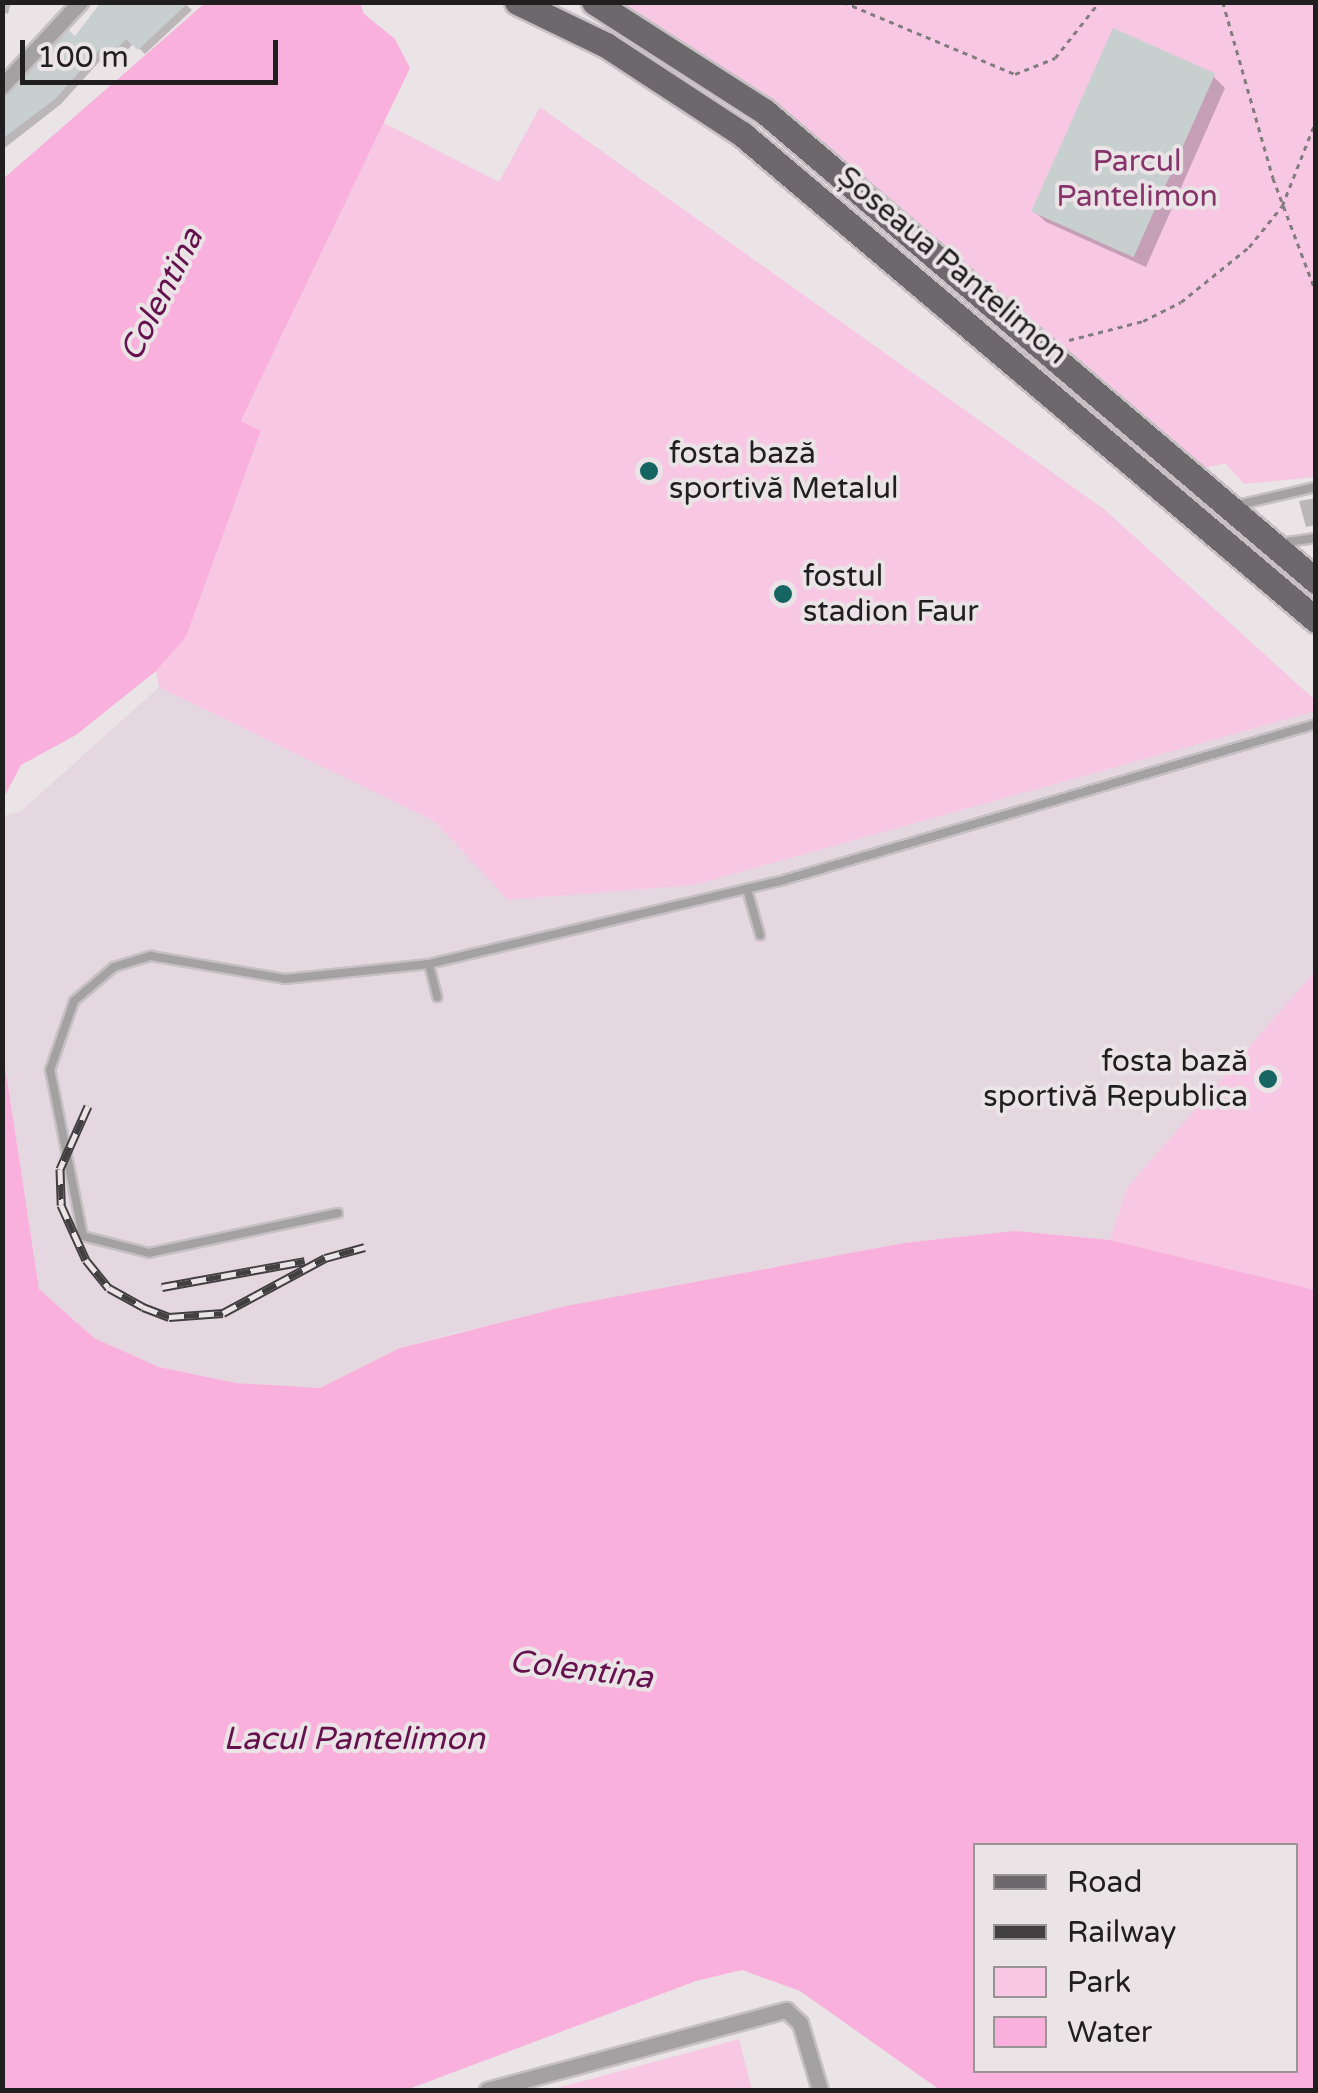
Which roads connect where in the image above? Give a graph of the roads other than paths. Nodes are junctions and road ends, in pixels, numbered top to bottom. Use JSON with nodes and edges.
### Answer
{"nodes":[{"id":1,"x":80,"y":2,"type":"edge"},
{"id":2,"x":517,"y":2,"type":"edge"},
{"id":3,"x":594,"y":2,"type":"edge"},
{"id":4,"x":2,"y":86,"type":"edge"},
{"id":5,"x":1316,"y":487,"type":"edge"},
{"id":6,"x":1231,"y":508,"type":"junction"},
{"id":7,"x":1316,"y":538,"type":"edge"},
{"id":8,"x":1274,"y":544,"type":"junction"},
{"id":9,"x":1316,"y":581,"type":"edge"},
{"id":10,"x":1316,"y":620,"type":"edge"},
{"id":11,"x":1316,"y":724,"type":"edge"},
{"id":12,"x":748,"y":889,"type":"junction"},
{"id":13,"x":760,"y":934,"type":"dead end"},
{"id":14,"x":430,"y":964,"type":"junction"},
{"id":15,"x":437,"y":996,"type":"dead end"},
{"id":16,"x":338,"y":1214,"type":"dead end"},
{"id":17,"x":487,"y":2090,"type":"edge"},
{"id":18,"x":820,"y":2090,"type":"edge"}],
"edges":[{"from":1,"to":4,"type":"street"},
{"from":2,"to":10,"type":"main road","name":"Șoseaua Pantelimon"},
{"from":3,"to":6,"type":"main road","name":"Șoseaua Pantelimon"},
{"from":5,"to":6,"type":"lane"},
{"from":6,"to":8,"type":"main road","name":"Șoseaua Pantelimon"},
{"from":7,"to":8,"type":"lane"},
{"from":8,"to":9,"type":"main road","name":"Șoseaua Pantelimon"},
{"from":11,"to":12,"type":"lane"},
{"from":12,"to":13,"type":"lane"},
{"from":12,"to":14,"type":"lane"},
{"from":14,"to":15,"type":"lane"},
{"from":14,"to":16,"type":"lane"},
{"from":17,"to":18,"type":"street"}]}
